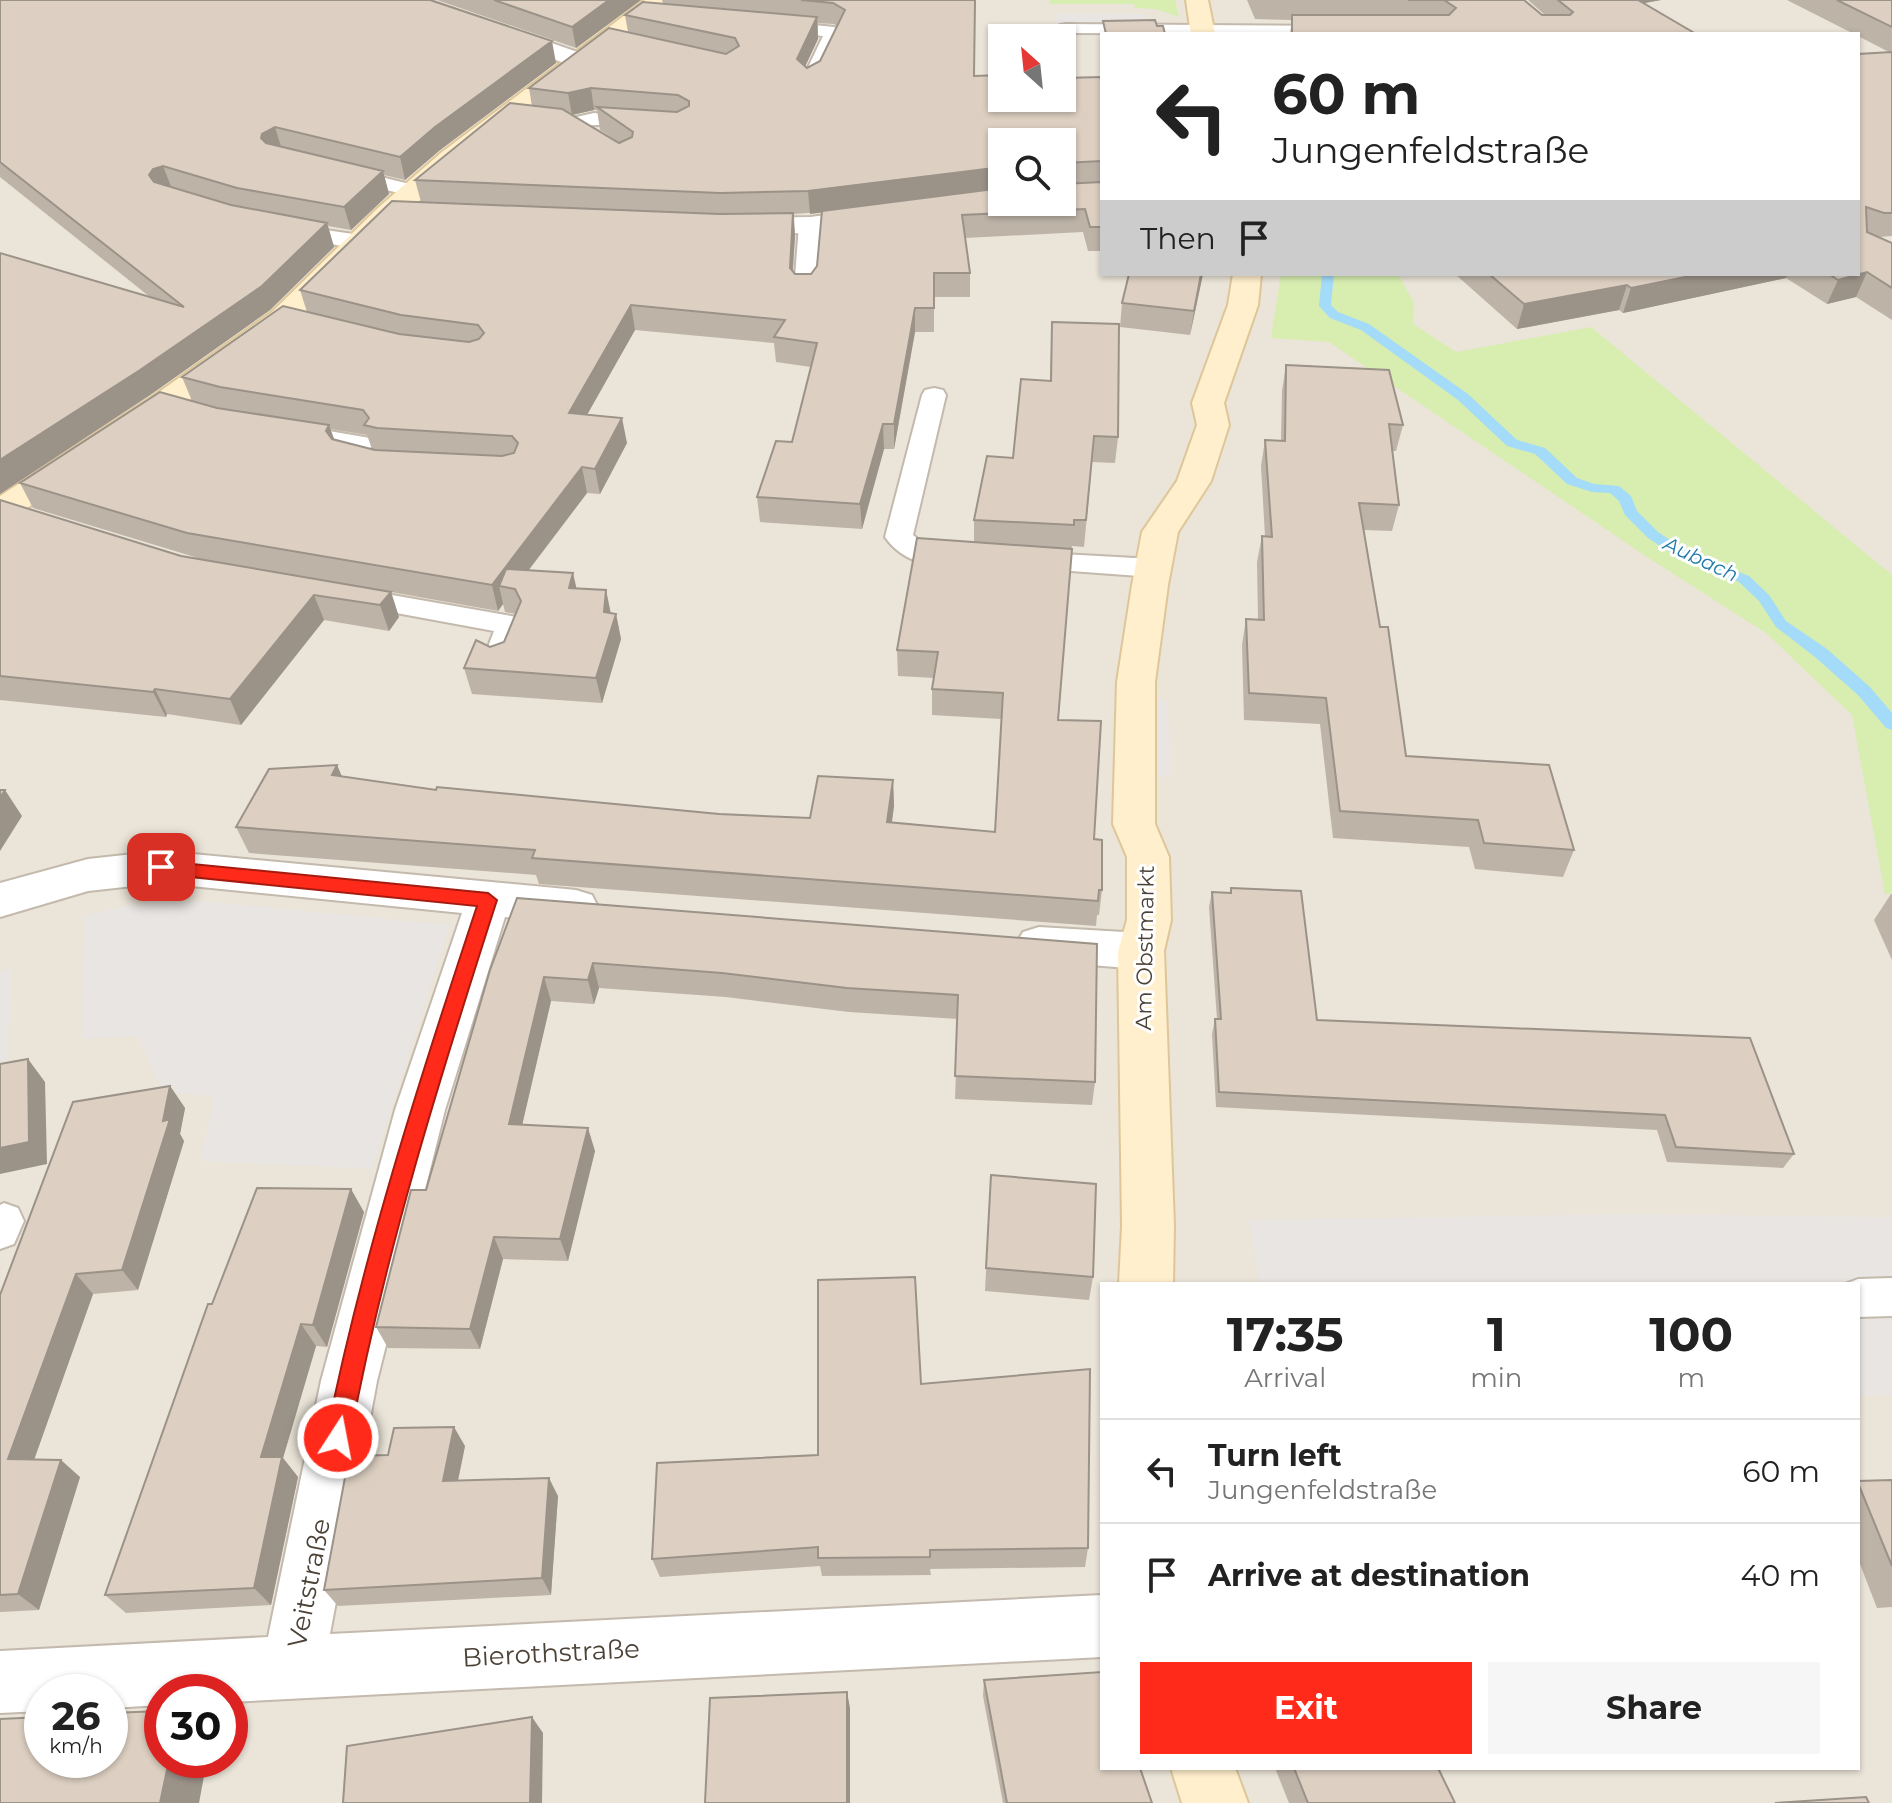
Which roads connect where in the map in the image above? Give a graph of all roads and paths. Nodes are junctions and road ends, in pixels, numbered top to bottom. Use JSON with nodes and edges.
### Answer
{"nodes":[{"id":1,"x":406,"y":0,"type":"edge"},
{"id":2,"x":1197,"y":0,"type":"edge"},
{"id":3,"x":657,"y":11,"type":"edge"},
{"id":4,"x":760,"y":25,"type":"edge"},
{"id":5,"x":1076,"y":29,"type":"edge"},
{"id":6,"x":1348,"y":31,"type":"edge"},
{"id":7,"x":1203,"y":32,"type":"edge"},
{"id":8,"x":608,"y":40,"type":"junction"},
{"id":9,"x":638,"y":46,"type":"edge"},
{"id":10,"x":578,"y":60,"type":"junction"},
{"id":11,"x":810,"y":82,"type":"edge"},
{"id":12,"x":503,"y":116,"type":"junction"},
{"id":13,"x":572,"y":124,"type":"junction"},
{"id":14,"x":666,"y":125,"type":"edge"},
{"id":15,"x":598,"y":140,"type":"edge"},
{"id":16,"x":324,"y":169,"type":"edge"},
{"id":17,"x":415,"y":191,"type":"junction"},
{"id":18,"x":988,"y":203,"type":"edge"},
{"id":19,"x":389,"y":213,"type":"junction"},
{"id":20,"x":430,"y":216,"type":"edge"},
{"id":21,"x":259,"y":225,"type":"edge"},
{"id":22,"x":810,"y":225,"type":"junction"},
{"id":23,"x":707,"y":226,"type":"edge"},
{"id":24,"x":360,"y":242,"type":"junction"},
{"id":25,"x":1245,"y":289,"type":"edge"},
{"id":26,"x":805,"y":290,"type":"edge"},
{"id":27,"x":934,"y":395,"type":"dead end"},
{"id":28,"x":257,"y":427,"type":"edge"},
{"id":29,"x":399,"y":465,"type":"edge"},
{"id":30,"x":1,"y":510,"type":"edge"},
{"id":31,"x":39,"y":521,"type":"edge"},
{"id":32,"x":1153,"y":568,"type":"junction"},
{"id":33,"x":330,"y":593,"type":"edge"},
{"id":34,"x":498,"y":660,"type":"edge"},
{"id":35,"x":0,"y":900,"type":"edge"},
{"id":36,"x":488,"y":900,"type":"junction"},
{"id":37,"x":613,"y":910,"type":"edge"},
{"id":38,"x":1003,"y":941,"type":"edge"},
{"id":39,"x":1141,"y":951,"type":"junction"},
{"id":40,"x":1146,"y":1282,"type":"edge"},
{"id":41,"x":1892,"y":1297,"type":"edge"},
{"id":42,"x":1860,"y":1298,"type":"edge"},
{"id":43,"x":1100,"y":1626,"type":"edge"},
{"id":44,"x":293,"y":1665,"type":"junction"},
{"id":45,"x":0,"y":1682,"type":"edge"},
{"id":46,"x":1204,"y":1770,"type":"edge"},
{"id":47,"x":1215,"y":1803,"type":"edge"}],
"edges":[{"from":1,"to":10,"type":"street"},
{"from":2,"to":7,"type":"main road"},
{"from":3,"to":8,"type":"main road"},
{"from":4,"to":11,"type":"lane"},
{"from":5,"to":7,"type":"lane"},
{"from":6,"to":7,"type":"lane"},
{"from":8,"to":9,"type":"lane"},
{"from":8,"to":10,"type":"main road"},
{"from":10,"to":12,"type":"main road"},
{"from":12,"to":13,"type":"lane"},
{"from":12,"to":17,"type":"main road"},
{"from":13,"to":14,"type":"lane"},
{"from":13,"to":15,"type":"lane"},
{"from":16,"to":17,"type":"lane"},
{"from":17,"to":19,"type":"main road"},
{"from":18,"to":22,"type":"street"},
{"from":19,"to":20,"type":"street"},
{"from":19,"to":24,"type":"main road"},
{"from":21,"to":24,"type":"lane"},
{"from":22,"to":23,"type":"street"},
{"from":22,"to":26,"type":"lane"},
{"from":24,"to":30,"type":"main road"},
{"from":25,"to":32,"type":"main road","name":"Am Obstmarkt"},
{"from":27,"to":32,"type":"lane"},
{"from":28,"to":29,"type":"lane"},
{"from":30,"to":31,"type":"lane"},
{"from":32,"to":39,"type":"main road","name":"Am Obstmarkt"},
{"from":33,"to":34,"type":"lane"},
{"from":35,"to":36,"type":"street"},
{"from":36,"to":37,"type":"street"},
{"from":36,"to":44,"type":"street","name":"Veitstraße"},
{"from":38,"to":39,"type":"street"},
{"from":39,"to":40,"type":"main road","name":"Am Obstmarkt"},
{"from":41,"to":42,"type":"lane"},
{"from":43,"to":44,"type":"street","name":"Bierothstraße"},
{"from":44,"to":45,"type":"street","name":"Bierothstraße"},
{"from":46,"to":47,"type":"main road"}]}
